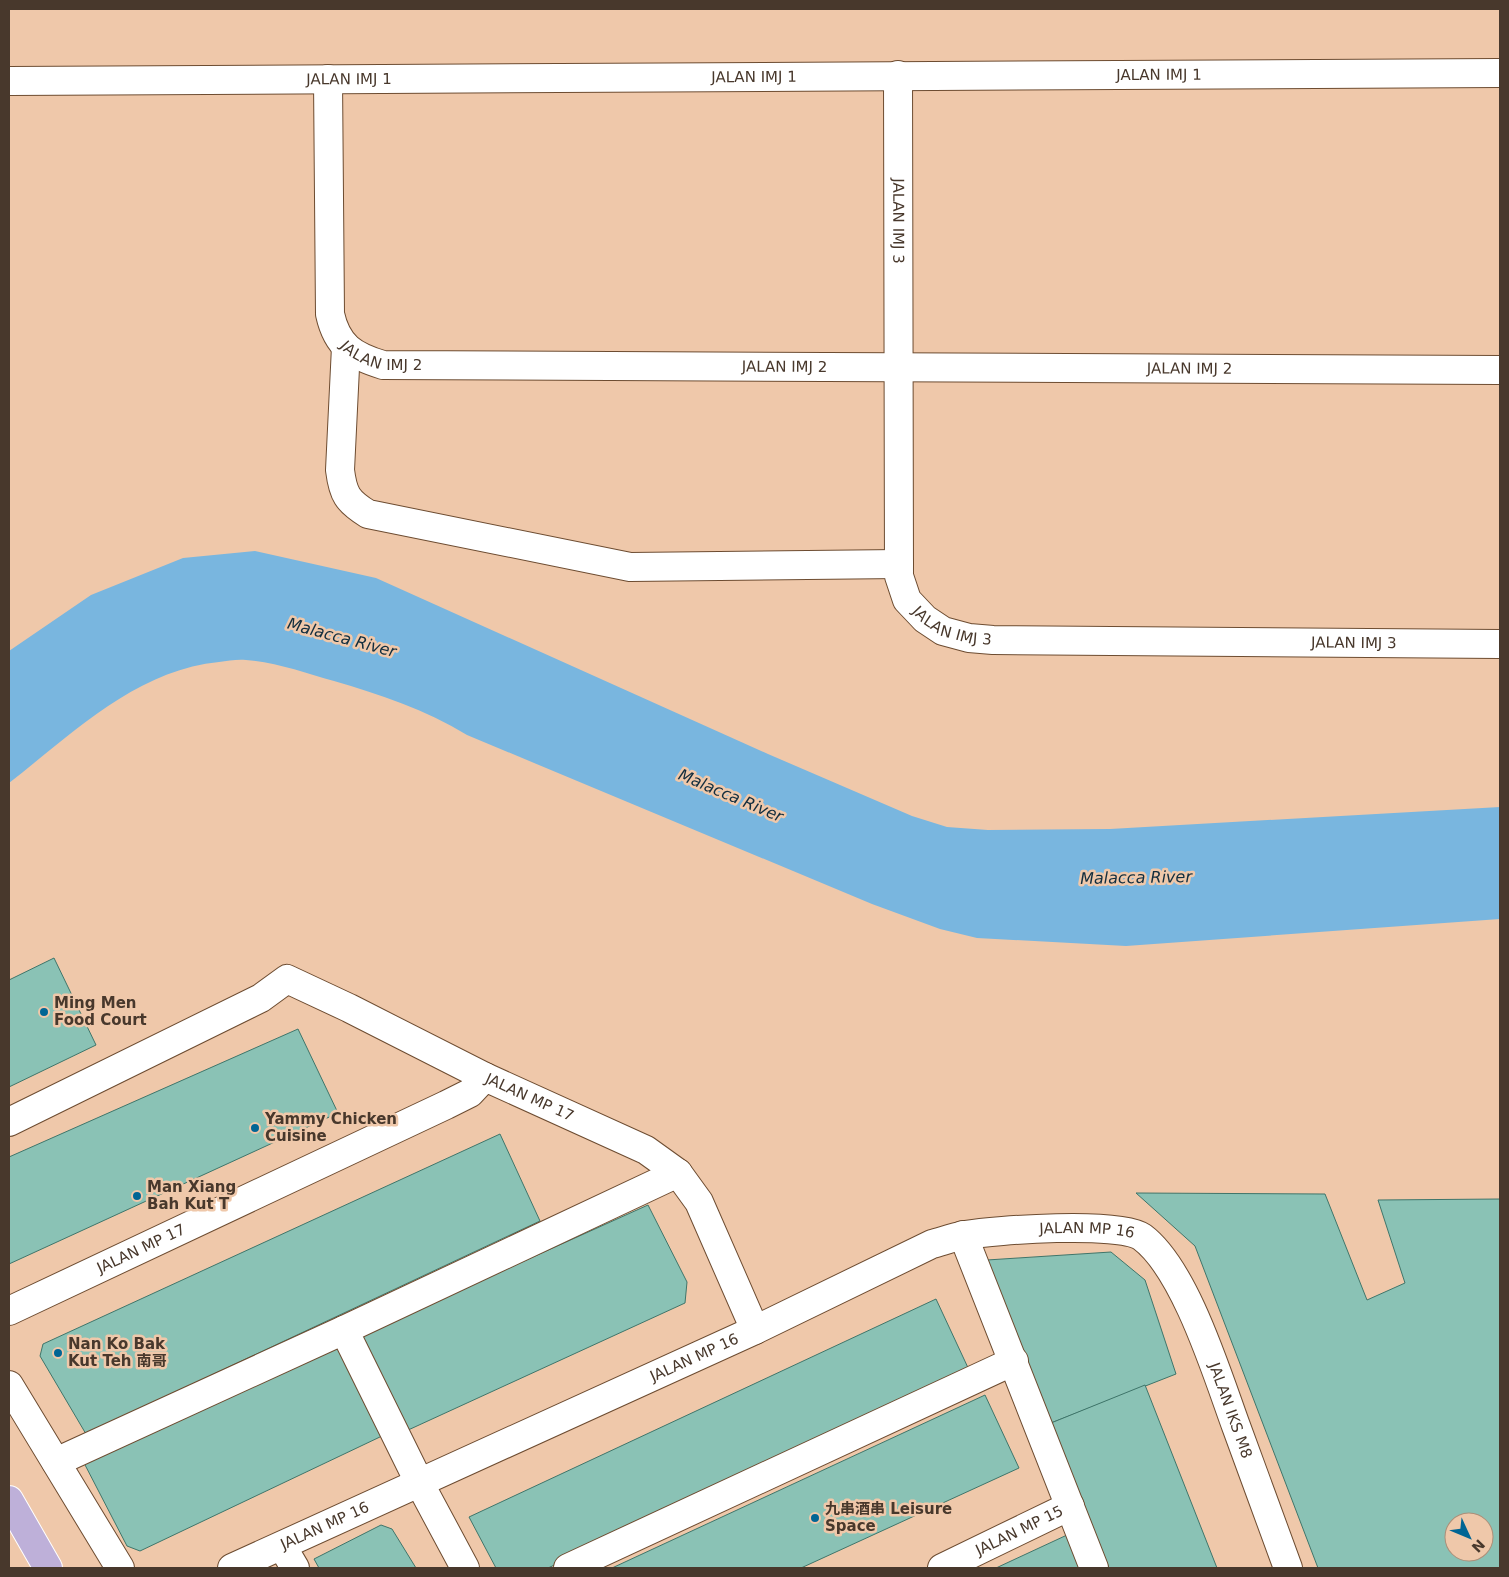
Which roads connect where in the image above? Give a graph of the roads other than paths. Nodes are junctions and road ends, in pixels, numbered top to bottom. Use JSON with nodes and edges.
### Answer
{"nodes":[{"id":1,"x":1500,"y":73,"type":"edge"},
{"id":2,"x":898,"y":75,"type":"junction"},
{"id":3,"x":328,"y":79,"type":"junction"},
{"id":4,"x":9,"y":81,"type":"edge"},
{"id":5,"x":346,"y":347,"type":"junction"},
{"id":6,"x":900,"y":368,"type":"junction"},
{"id":7,"x":1500,"y":370,"type":"edge"},
{"id":8,"x":899,"y":564,"type":"junction"},
{"id":9,"x":1500,"y":644,"type":"edge"},
{"id":10,"x":485,"y":1077,"type":"junction"},
{"id":11,"x":9,"y":1122,"type":"edge"},
{"id":12,"x":678,"y":1173,"type":"junction"},
{"id":13,"x":963,"y":1235,"type":"junction"},
{"id":14,"x":1163,"y":1258,"type":"joint"},
{"id":15,"x":9,"y":1311,"type":"edge"},
{"id":16,"x":344,"y":1330,"type":"junction"},
{"id":17,"x":755,"y":1330,"type":"junction"},
{"id":18,"x":1014,"y":1361,"type":"junction"},
{"id":19,"x":9,"y":1385,"type":"edge"},
{"id":20,"x":56,"y":1462,"type":"junction"},
{"id":21,"x":420,"y":1484,"type":"junction"},
{"id":22,"x":9,"y":1500,"type":"edge"},
{"id":23,"x":1070,"y":1506,"type":"junction"},
{"id":24,"x":289,"y":1557,"type":"edge"},
{"id":25,"x":48,"y":1568,"type":"edge"},
{"id":26,"x":120,"y":1568,"type":"edge"},
{"id":27,"x":232,"y":1568,"type":"edge"},
{"id":28,"x":466,"y":1568,"type":"edge"},
{"id":29,"x":568,"y":1568,"type":"edge"},
{"id":30,"x":942,"y":1568,"type":"edge"},
{"id":31,"x":1094,"y":1568,"type":"edge"},
{"id":32,"x":1288,"y":1568,"type":"edge"}],
"edges":[{"from":1,"to":2,"type":"street","name":"JALAN IMJ 1"},
{"from":2,"to":3,"type":"street","name":"JALAN IMJ 1"},
{"from":2,"to":6,"type":"street","name":"JALAN IMJ 3"},
{"from":3,"to":4,"type":"street","name":"JALAN IMJ 1"},
{"from":3,"to":5,"type":"street","name":"JALAN IMJ 2"},
{"from":5,"to":6,"type":"street","name":"JALAN IMJ 2"},
{"from":5,"to":8,"type":"street"},
{"from":6,"to":7,"type":"street","name":"JALAN IMJ 2"},
{"from":6,"to":8,"type":"street","name":"JALAN IMJ 3"},
{"from":8,"to":9,"type":"street","name":"JALAN IMJ 3"},
{"from":10,"to":11,"type":"street"},
{"from":10,"to":12,"type":"street","name":"JALAN MP 17"},
{"from":10,"to":15,"type":"street","name":"JALAN MP 17"},
{"from":12,"to":16,"type":"street"},
{"from":12,"to":17,"type":"street","name":"JALAN MP 17"},
{"from":13,"to":14,"type":"street","name":"JALAN MP 16"},
{"from":13,"to":17,"type":"street","name":"JALAN MP 16"},
{"from":13,"to":18,"type":"street"},
{"from":14,"to":32,"type":"street","name":"JALAN IKS M8"},
{"from":16,"to":20,"type":"street"},
{"from":16,"to":21,"type":"street"},
{"from":17,"to":21,"type":"street","name":"JALAN MP 16"},
{"from":18,"to":23,"type":"street"},
{"from":18,"to":29,"type":"street"},
{"from":19,"to":20,"type":"street"},
{"from":20,"to":26,"type":"street"},
{"from":21,"to":24,"type":"street","name":"JALAN MP 16"},
{"from":21,"to":28,"type":"street"},
{"from":22,"to":25,"type":"main road"},
{"from":23,"to":30,"type":"street","name":"JALAN MP 15"},
{"from":23,"to":31,"type":"street"},
{"from":24,"to":27,"type":"street","name":"JALAN MP 16"}]}
